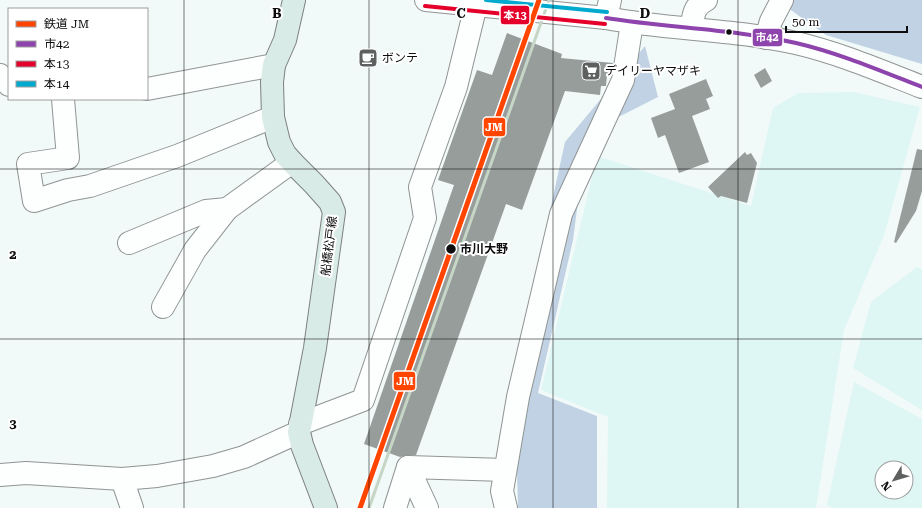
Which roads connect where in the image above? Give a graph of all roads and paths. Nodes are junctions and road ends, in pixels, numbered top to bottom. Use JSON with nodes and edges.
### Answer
{"nodes":[{"id":1,"x":294,"y":0,"type":"edge"},
{"id":2,"x":426,"y":0,"type":"edge"},
{"id":3,"x":706,"y":0,"type":"edge"},
{"id":4,"x":782,"y":0,"type":"edge"},
{"id":5,"x":476,"y":2,"type":"edge"},
{"id":6,"x":608,"y":9,"type":"edge"},
{"id":7,"x":632,"y":23,"type":"junction"},
{"id":8,"x":691,"y":28,"type":"junction"},
{"id":9,"x":766,"y":38,"type":"junction"},
{"id":10,"x":274,"y":65,"type":"junction"},
{"id":11,"x":0,"y":75,"type":"edge"},
{"id":12,"x":8,"y":84,"type":"edge"},
{"id":13,"x":922,"y":87,"type":"edge"},
{"id":14,"x":148,"y":89,"type":"edge"},
{"id":15,"x":63,"y":100,"type":"edge"},
{"id":16,"x":273,"y":118,"type":"junction"},
{"id":17,"x":292,"y":162,"type":"junction"},
{"id":18,"x":227,"y":209,"type":"junction"},
{"id":19,"x":129,"y":243,"type":"dead end"},
{"id":20,"x":163,"y":307,"type":"dead end"},
{"id":21,"x":300,"y":428,"type":"junction"},
{"id":22,"x":408,"y":467,"type":"junction"},
{"id":23,"x":505,"y":470,"type":"junction"},
{"id":24,"x":0,"y":475,"type":"edge"},
{"id":25,"x":122,"y":480,"type":"junction"},
{"id":26,"x":132,"y":508,"type":"edge"},
{"id":27,"x":325,"y":508,"type":"edge"},
{"id":28,"x":395,"y":508,"type":"edge"},
{"id":29,"x":427,"y":508,"type":"edge"},
{"id":30,"x":506,"y":508,"type":"edge"}],
"edges":[{"from":1,"to":10,"type":"main road","name":"船橋松戸線"},
{"from":2,"to":5,"type":"street"},
{"from":3,"to":8,"type":"street"},
{"from":4,"to":9,"type":"street"},
{"from":5,"to":6,"type":"street"},
{"from":5,"to":21,"type":"street"},
{"from":6,"to":7,"type":"street"},
{"from":7,"to":8,"type":"street"},
{"from":7,"to":23,"type":"street"},
{"from":8,"to":9,"type":"street"},
{"from":9,"to":13,"type":"street"},
{"from":10,"to":14,"type":"street"},
{"from":10,"to":16,"type":"main road","name":"船橋松戸線"},
{"from":11,"to":12,"type":"street"},
{"from":15,"to":16,"type":"street"},
{"from":16,"to":17,"type":"main road","name":"船橋松戸線"},
{"from":17,"to":18,"type":"street"},
{"from":17,"to":21,"type":"main road","name":"船橋松戸線"},
{"from":18,"to":19,"type":"street"},
{"from":18,"to":20,"type":"street"},
{"from":21,"to":25,"type":"street"},
{"from":21,"to":27,"type":"main road","name":"船橋松戸線"},
{"from":22,"to":23,"type":"street"},
{"from":22,"to":28,"type":"street"},
{"from":22,"to":29,"type":"street"},
{"from":23,"to":30,"type":"street"},
{"from":24,"to":25,"type":"street"},
{"from":25,"to":26,"type":"street"}]}
